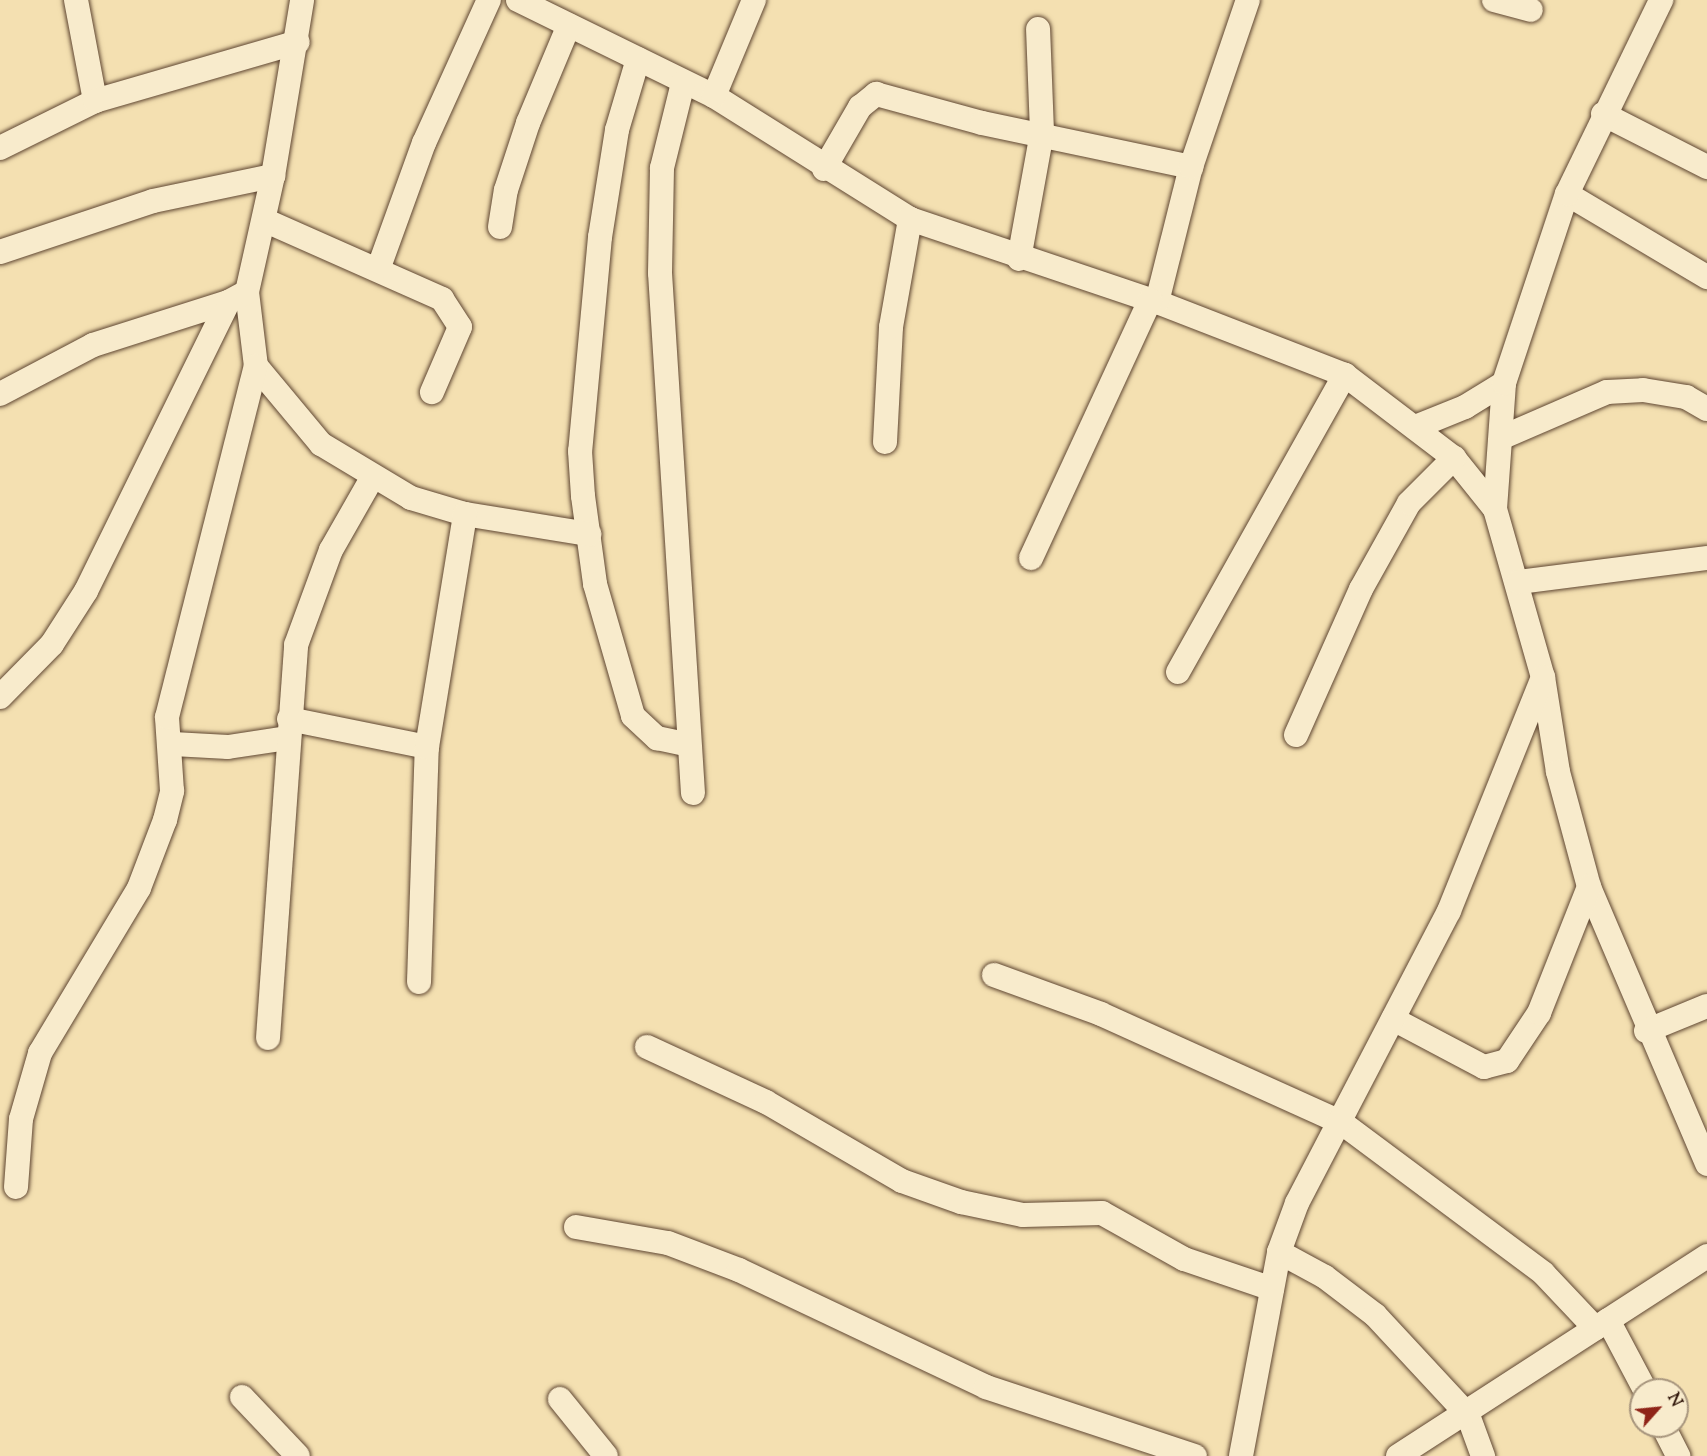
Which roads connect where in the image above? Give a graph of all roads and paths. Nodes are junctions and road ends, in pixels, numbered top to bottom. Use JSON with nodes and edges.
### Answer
{"nodes":[{"id":1,"x":76,"y":0,"type":"edge"},
{"id":2,"x":302,"y":0,"type":"edge"},
{"id":3,"x":489,"y":0,"type":"edge"},
{"id":4,"x":518,"y":0,"type":"edge"},
{"id":5,"x":754,"y":0,"type":"edge"},
{"id":6,"x":1248,"y":0,"type":"edge"},
{"id":7,"x":1494,"y":0,"type":"edge"},
{"id":8,"x":1661,"y":0,"type":"edge"},
{"id":9,"x":1531,"y":10,"type":"dead end"},
{"id":10,"x":569,"y":24,"type":"junction"},
{"id":11,"x":1038,"y":29,"type":"dead end"},
{"id":12,"x":298,"y":42,"type":"junction"},
{"id":13,"x":638,"y":59,"type":"junction"},
{"id":14,"x":683,"y":83,"type":"junction"},
{"id":15,"x":714,"y":96,"type":"junction"},
{"id":16,"x":95,"y":101,"type":"junction"},
{"id":17,"x":1603,"y":114,"type":"junction"},
{"id":18,"x":1042,"y":132,"type":"junction"},
{"id":19,"x":0,"y":148,"type":"edge"},
{"id":20,"x":1191,"y":167,"type":"junction"},
{"id":21,"x":1707,"y":167,"type":"edge"},
{"id":22,"x":824,"y":169,"type":"junction"},
{"id":23,"x":273,"y":176,"type":"junction"},
{"id":24,"x":1567,"y":194,"type":"junction"},
{"id":25,"x":910,"y":219,"type":"junction"},
{"id":26,"x":264,"y":220,"type":"junction"},
{"id":27,"x":500,"y":227,"type":"dead end"},
{"id":28,"x":0,"y":252,"type":"edge"},
{"id":29,"x":1019,"y":259,"type":"junction"},
{"id":30,"x":379,"y":267,"type":"junction"},
{"id":31,"x":1707,"y":277,"type":"edge"},
{"id":32,"x":238,"y":297,"type":"junction"},
{"id":33,"x":1153,"y":301,"type":"junction"},
{"id":34,"x":256,"y":366,"type":"junction"},
{"id":35,"x":1345,"y":375,"type":"junction"},
{"id":36,"x":1504,"y":383,"type":"junction"},
{"id":37,"x":432,"y":392,"type":"dead end"},
{"id":38,"x":0,"y":394,"type":"edge"},
{"id":39,"x":1707,"y":409,"type":"edge"},
{"id":40,"x":1418,"y":426,"type":"junction"},
{"id":41,"x":1503,"y":437,"type":"junction"},
{"id":42,"x":885,"y":442,"type":"dead end"},
{"id":43,"x":1454,"y":458,"type":"junction"},
{"id":44,"x":372,"y":478,"type":"junction"},
{"id":45,"x":1495,"y":509,"type":"junction"},
{"id":46,"x":465,"y":514,"type":"junction"},
{"id":47,"x":589,"y":534,"type":"junction"},
{"id":48,"x":1031,"y":558,"type":"dead end"},
{"id":49,"x":1707,"y":558,"type":"edge"},
{"id":50,"x":1519,"y":582,"type":"junction"},
{"id":51,"x":1178,"y":672,"type":"dead end"},
{"id":52,"x":1543,"y":677,"type":"junction"},
{"id":53,"x":0,"y":697,"type":"edge"},
{"id":54,"x":288,"y":728,"type":"junction"},
{"id":55,"x":1296,"y":735,"type":"dead end"},
{"id":56,"x":173,"y":744,"type":"junction"},
{"id":57,"x":686,"y":744,"type":"junction"},
{"id":58,"x":427,"y":747,"type":"junction"},
{"id":59,"x":693,"y":793,"type":"dead end"},
{"id":60,"x":1588,"y":887,"type":"junction"},
{"id":61,"x":994,"y":975,"type":"dead end"},
{"id":62,"x":418,"y":982,"type":"dead end"},
{"id":63,"x":1707,"y":1006,"type":"edge"},
{"id":64,"x":1393,"y":1019,"type":"junction"},
{"id":65,"x":1646,"y":1032,"type":"junction"},
{"id":66,"x":268,"y":1038,"type":"dead end"},
{"id":67,"x":647,"y":1047,"type":"dead end"},
{"id":68,"x":1342,"y":1123,"type":"junction"},
{"id":69,"x":1707,"y":1164,"type":"edge"},
{"id":70,"x":16,"y":1187,"type":"dead end"},
{"id":71,"x":576,"y":1227,"type":"dead end"},
{"id":72,"x":1279,"y":1252,"type":"junction"},
{"id":73,"x":1707,"y":1256,"type":"edge"},
{"id":74,"x":1272,"y":1289,"type":"junction"},
{"id":75,"x":1601,"y":1324,"type":"junction"},
{"id":76,"x":1637,"y":1378,"type":"edge"},
{"id":77,"x":242,"y":1397,"type":"dead end"},
{"id":78,"x":560,"y":1399,"type":"dead end"},
{"id":79,"x":1468,"y":1415,"type":"junction"},
{"id":80,"x":1669,"y":1438,"type":"edge"},
{"id":81,"x":298,"y":1456,"type":"edge"},
{"id":82,"x":606,"y":1456,"type":"edge"},
{"id":83,"x":1194,"y":1456,"type":"edge"},
{"id":84,"x":1241,"y":1456,"type":"edge"},
{"id":85,"x":1398,"y":1456,"type":"edge"},
{"id":86,"x":1483,"y":1456,"type":"edge"},
{"id":87,"x":1678,"y":1456,"type":"edge"}],
"edges":[{"from":1,"to":16,"type":"street"},
{"from":2,"to":12,"type":"street"},
{"from":3,"to":30,"type":"street"},
{"from":4,"to":10,"type":"street"},
{"from":5,"to":15,"type":"street"},
{"from":6,"to":20,"type":"street"},
{"from":7,"to":9,"type":"street"},
{"from":8,"to":17,"type":"street"},
{"from":10,"to":13,"type":"street"},
{"from":10,"to":27,"type":"street"},
{"from":11,"to":18,"type":"street"},
{"from":12,"to":16,"type":"street"},
{"from":12,"to":23,"type":"street"},
{"from":13,"to":14,"type":"street"},
{"from":13,"to":47,"type":"street"},
{"from":14,"to":15,"type":"street"},
{"from":14,"to":57,"type":"street"},
{"from":15,"to":22,"type":"street"},
{"from":16,"to":19,"type":"street"},
{"from":17,"to":21,"type":"street"},
{"from":17,"to":24,"type":"street"},
{"from":18,"to":20,"type":"street"},
{"from":18,"to":22,"type":"street"},
{"from":18,"to":29,"type":"street"},
{"from":20,"to":33,"type":"street"},
{"from":22,"to":25,"type":"street"},
{"from":23,"to":26,"type":"street"},
{"from":23,"to":28,"type":"street"},
{"from":24,"to":31,"type":"street"},
{"from":24,"to":36,"type":"street"},
{"from":25,"to":29,"type":"street"},
{"from":25,"to":42,"type":"street"},
{"from":26,"to":30,"type":"street"},
{"from":26,"to":32,"type":"street"},
{"from":29,"to":33,"type":"street"},
{"from":30,"to":37,"type":"street"},
{"from":32,"to":34,"type":"street"},
{"from":32,"to":38,"type":"street"},
{"from":32,"to":53,"type":"street"},
{"from":33,"to":35,"type":"street"},
{"from":33,"to":48,"type":"street"},
{"from":34,"to":44,"type":"street"},
{"from":34,"to":56,"type":"street"},
{"from":35,"to":40,"type":"street"},
{"from":35,"to":51,"type":"street"},
{"from":36,"to":40,"type":"street"},
{"from":36,"to":41,"type":"street"},
{"from":39,"to":41,"type":"street"},
{"from":40,"to":43,"type":"street"},
{"from":41,"to":45,"type":"street"},
{"from":43,"to":45,"type":"street"},
{"from":43,"to":55,"type":"street"},
{"from":44,"to":46,"type":"street"},
{"from":44,"to":54,"type":"street"},
{"from":45,"to":50,"type":"street"},
{"from":46,"to":47,"type":"street"},
{"from":46,"to":58,"type":"street"},
{"from":47,"to":57,"type":"street"},
{"from":49,"to":50,"type":"street"},
{"from":50,"to":52,"type":"street"},
{"from":52,"to":60,"type":"street"},
{"from":52,"to":64,"type":"street"},
{"from":54,"to":56,"type":"street"},
{"from":54,"to":58,"type":"street"},
{"from":54,"to":66,"type":"street"},
{"from":56,"to":70,"type":"street"},
{"from":57,"to":59,"type":"street"},
{"from":58,"to":62,"type":"street"},
{"from":60,"to":64,"type":"street"},
{"from":60,"to":65,"type":"street"},
{"from":61,"to":68,"type":"street"},
{"from":63,"to":65,"type":"street"},
{"from":64,"to":68,"type":"street"},
{"from":65,"to":69,"type":"street"},
{"from":67,"to":74,"type":"street"},
{"from":68,"to":72,"type":"street"},
{"from":68,"to":75,"type":"street"},
{"from":71,"to":83,"type":"street"},
{"from":72,"to":74,"type":"street"},
{"from":72,"to":79,"type":"street"},
{"from":73,"to":75,"type":"street"},
{"from":74,"to":84,"type":"street"},
{"from":75,"to":76,"type":"street"},
{"from":75,"to":79,"type":"street"},
{"from":77,"to":81,"type":"street"},
{"from":78,"to":82,"type":"street"},
{"from":79,"to":85,"type":"street"},
{"from":79,"to":86,"type":"street"},
{"from":80,"to":87,"type":"street"}]}
